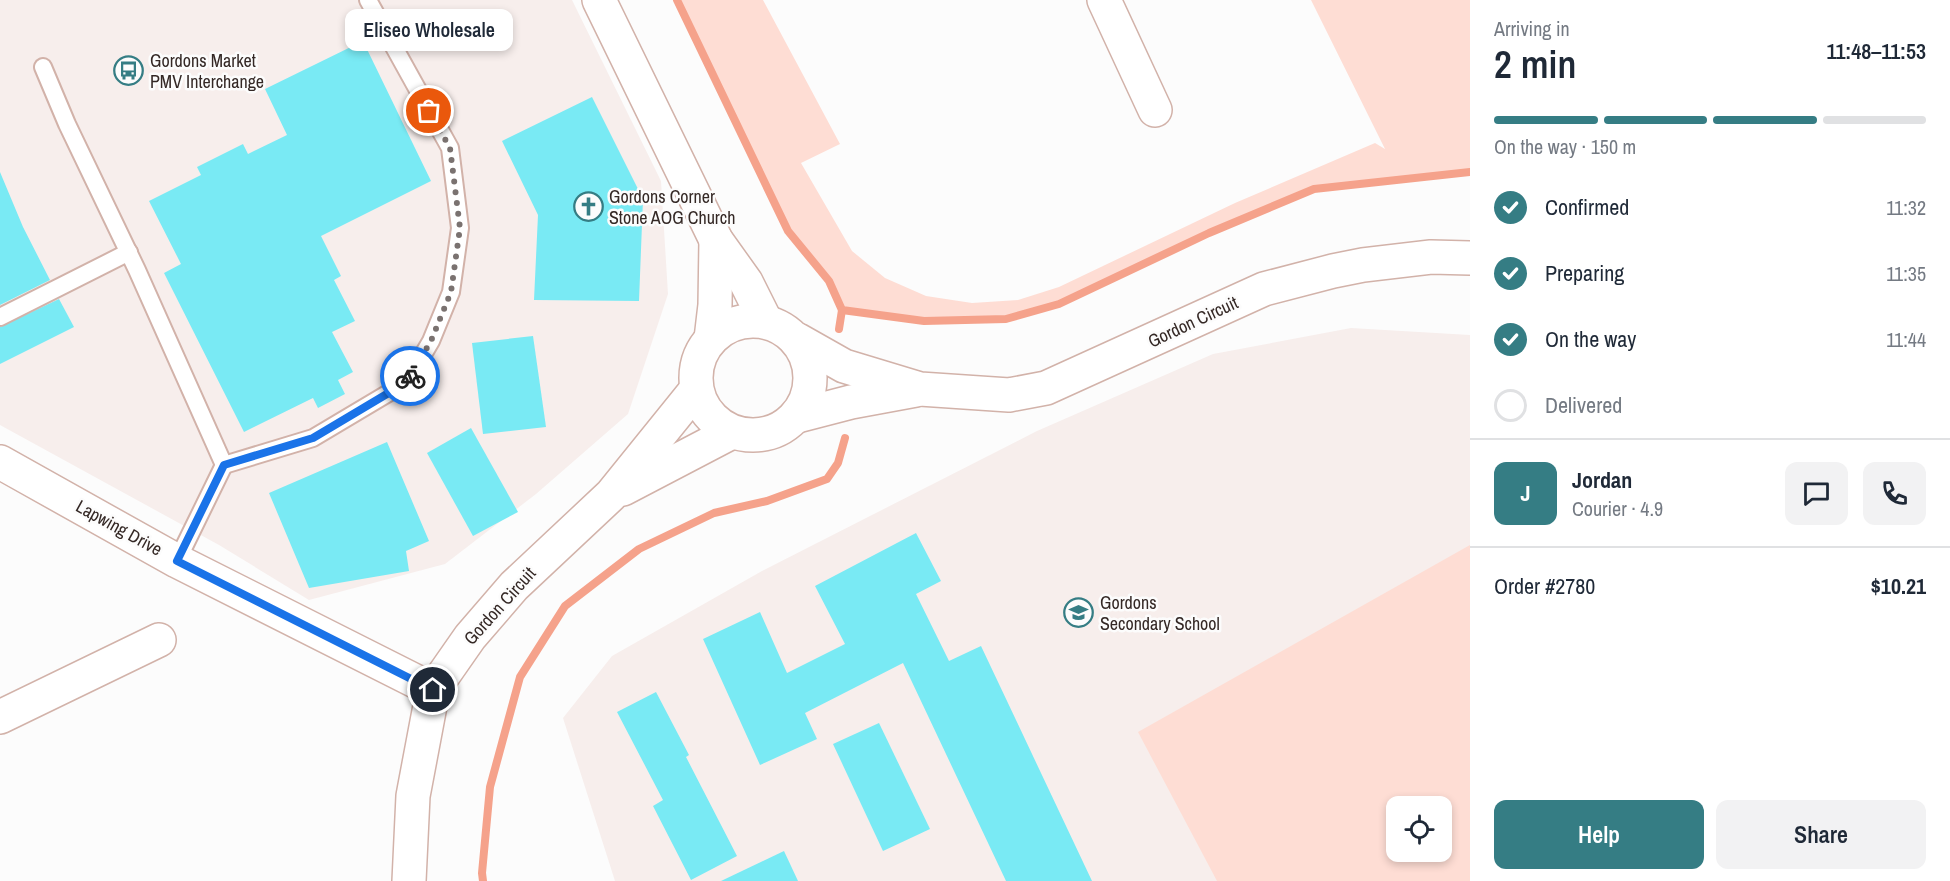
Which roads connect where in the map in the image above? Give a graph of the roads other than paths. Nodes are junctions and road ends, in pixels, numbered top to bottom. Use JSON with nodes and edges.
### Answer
{"nodes":[{"id":1,"x":368,"y":0,"type":"edge"},
{"id":2,"x":599,"y":0,"type":"edge"},
{"id":3,"x":1104,"y":0,"type":"edge"},
{"id":4,"x":43,"y":67,"type":"dead end"},
{"id":5,"x":1155,"y":110,"type":"dead end"},
{"id":6,"x":716,"y":240,"type":"junction"},
{"id":7,"x":129,"y":252,"type":"junction"},
{"id":8,"x":1470,"y":258,"type":"edge"},
{"id":9,"x":0,"y":317,"type":"edge"},
{"id":10,"x":765,"y":320,"type":"junction"},
{"id":11,"x":711,"y":339,"type":"junction"},
{"id":12,"x":798,"y":340,"type":"junction"},
{"id":13,"x":920,"y":389,"type":"junction"},
{"id":14,"x":695,"y":391,"type":"junction"},
{"id":15,"x":797,"y":416,"type":"junction"},
{"id":16,"x":732,"y":432,"type":"junction"},
{"id":17,"x":0,"y":462,"type":"edge"},
{"id":18,"x":224,"y":465,"type":"junction"},
{"id":19,"x":611,"y":495,"type":"junction"},
{"id":20,"x":177,"y":561,"type":"junction"},
{"id":21,"x":159,"y":640,"type":"dead end"},
{"id":22,"x":433,"y":690,"type":"junction"},
{"id":23,"x":0,"y":717,"type":"edge"},
{"id":24,"x":409,"y":881,"type":"edge"}],
"edges":[{"from":1,"to":18,"type":"lane"},
{"from":2,"to":6,"type":"main road"},
{"from":3,"to":5,"type":"main road"},
{"from":4,"to":7,"type":"lane"},
{"from":6,"to":10,"type":"main road"},
{"from":6,"to":11,"type":"main road"},
{"from":7,"to":9,"type":"lane"},
{"from":7,"to":18,"type":"lane"},
{"from":8,"to":13,"type":"main road","name":"Gordon Circuit"},
{"from":10,"to":11,"type":"main road"},
{"from":10,"to":12,"type":"main road"},
{"from":11,"to":14,"type":"main road"},
{"from":12,"to":13,"type":"main road","name":"Gordon Circuit"},
{"from":12,"to":15,"type":"main road"},
{"from":13,"to":15,"type":"main road","name":"Gordon Circuit"},
{"from":14,"to":16,"type":"main road"},
{"from":14,"to":19,"type":"main road","name":"Gordon Circuit"},
{"from":15,"to":16,"type":"main road"},
{"from":16,"to":19,"type":"main road","name":"Gordon Circuit"},
{"from":17,"to":20,"type":"main road","name":"Lapwing Drive"},
{"from":18,"to":20,"type":"lane"},
{"from":19,"to":22,"type":"main road","name":"Gordon Circuit"},
{"from":20,"to":22,"type":"main road","name":"Lapwing Drive"},
{"from":21,"to":23,"type":"main road"},
{"from":22,"to":24,"type":"main road","name":"Gordon Circuit"}]}
